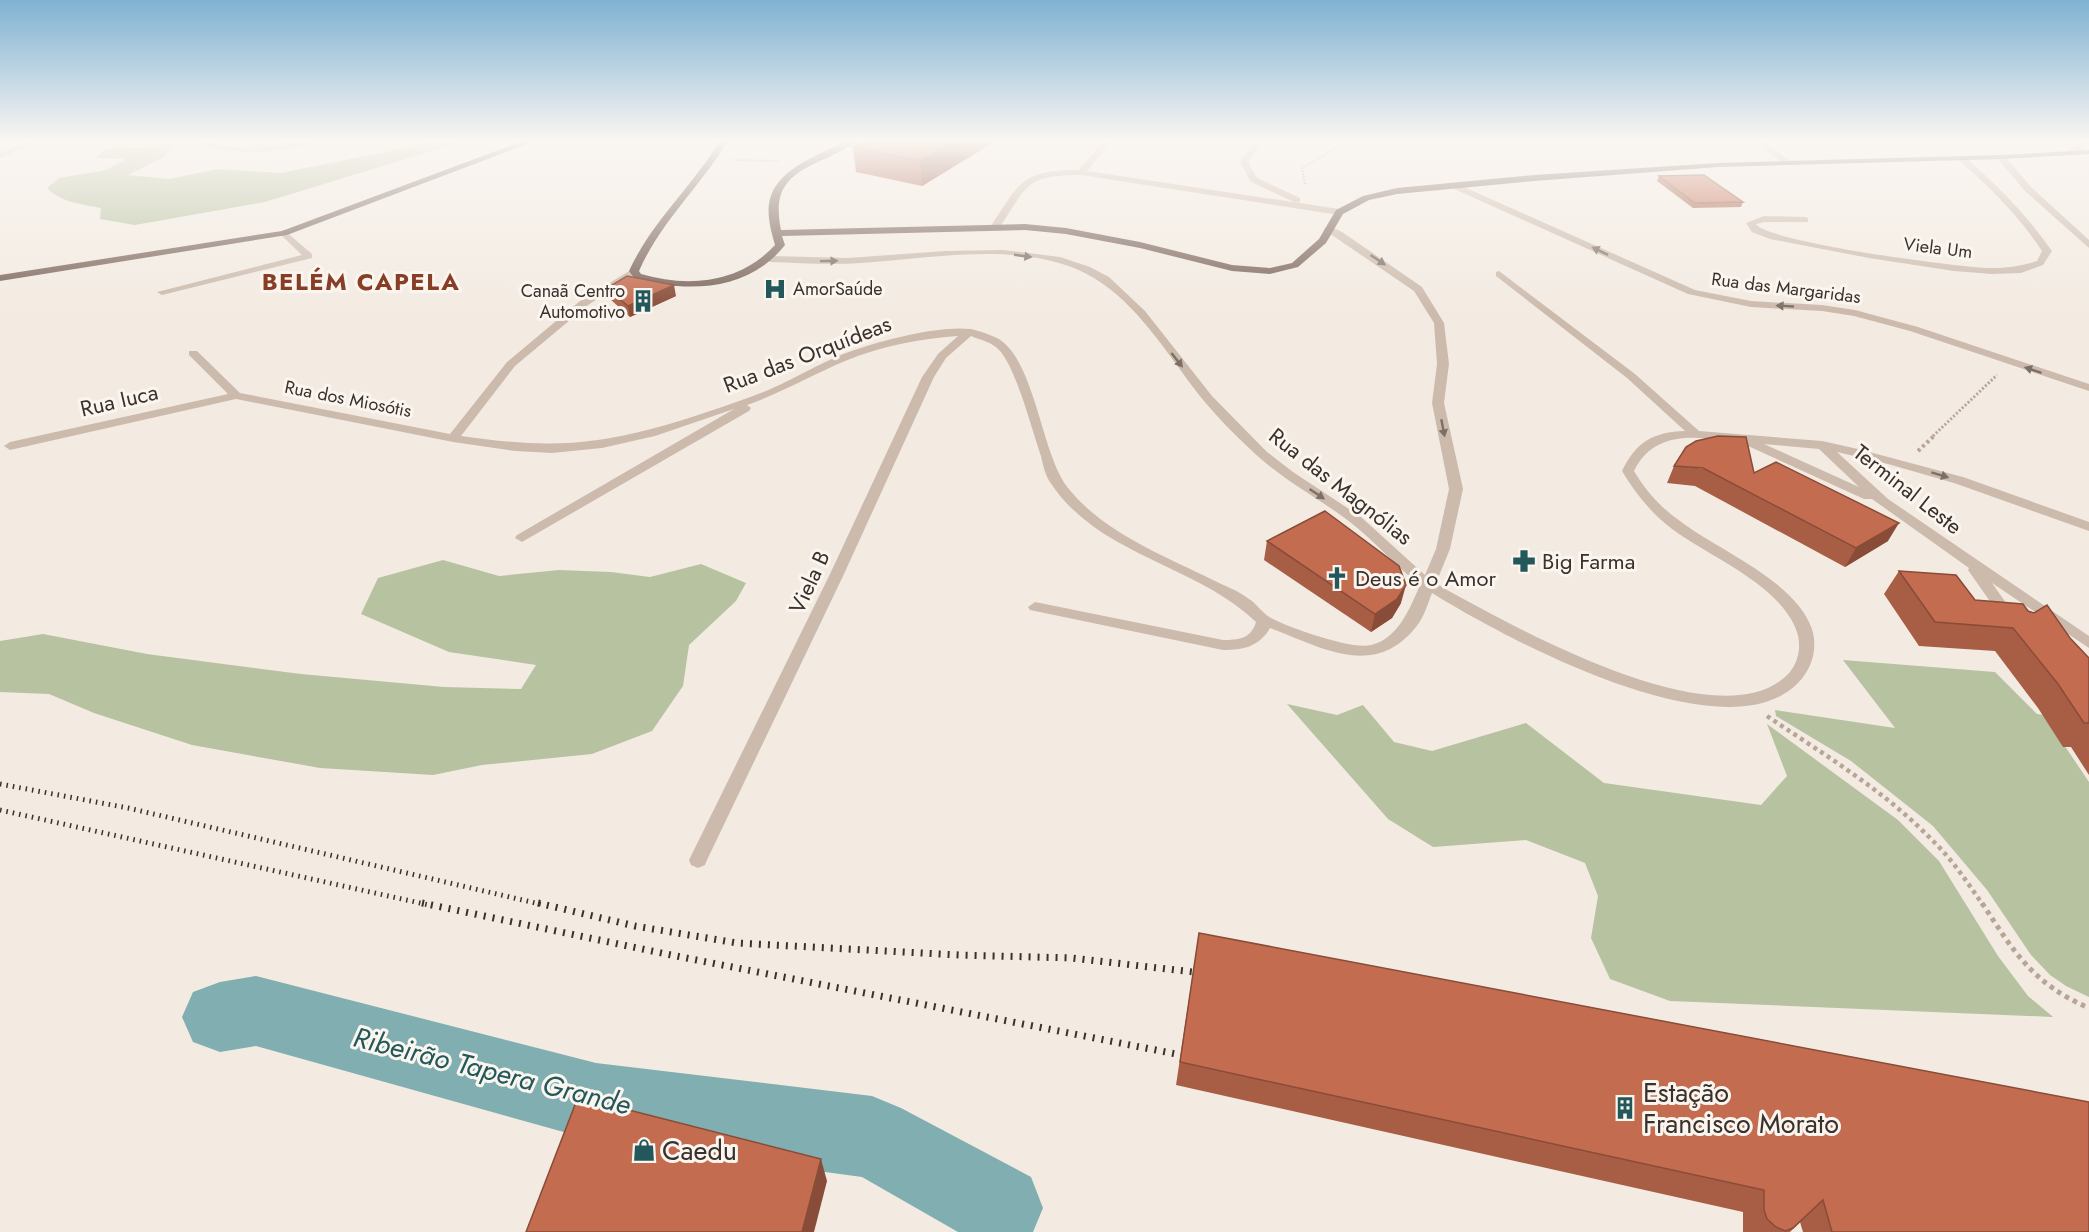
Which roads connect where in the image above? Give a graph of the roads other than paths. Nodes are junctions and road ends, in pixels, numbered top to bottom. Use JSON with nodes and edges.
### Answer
{"nodes":[{"id":1,"x":382,"y":196,"type":"edge"},
{"id":2,"x":685,"y":196,"type":"edge"},
{"id":3,"x":774,"y":196,"type":"edge"},
{"id":4,"x":1015,"y":196,"type":"edge"},
{"id":5,"x":1239,"y":196,"type":"edge"},
{"id":6,"x":1288,"y":196,"type":"edge"},
{"id":7,"x":1373,"y":196,"type":"edge"},
{"id":8,"x":1478,"y":196,"type":"edge"},
{"id":9,"x":2003,"y":196,"type":"edge"},
{"id":10,"x":2036,"y":196,"type":"edge"},
{"id":11,"x":1310,"y":207,"type":"junction"},
{"id":12,"x":1339,"y":212,"type":"junction"},
{"id":13,"x":1805,"y":220,"type":"dead end"},
{"id":14,"x":996,"y":226,"type":"junction"},
{"id":15,"x":1329,"y":230,"type":"junction"},
{"id":16,"x":284,"y":233,"type":"junction"},
{"id":17,"x":777,"y":233,"type":"junction"},
{"id":18,"x":2089,"y":246,"type":"edge"},
{"id":19,"x":770,"y":260,"type":"junction"},
{"id":20,"x":633,"y":271,"type":"junction"},
{"id":21,"x":1499,"y":274,"type":"dead end"},
{"id":22,"x":0,"y":278,"type":"edge"},
{"id":23,"x":162,"y":292,"type":"dead end"},
{"id":24,"x":969,"y":332,"type":"junction"},
{"id":25,"x":193,"y":353,"type":"dead end"},
{"id":26,"x":2089,"y":388,"type":"edge"},
{"id":27,"x":771,"y":393,"type":"junction"},
{"id":28,"x":236,"y":396,"type":"junction"},
{"id":29,"x":1697,"y":435,"type":"junction"},
{"id":30,"x":453,"y":438,"type":"junction"},
{"id":31,"x":1743,"y":438,"type":"junction"},
{"id":32,"x":1822,"y":445,"type":"junction"},
{"id":33,"x":10,"y":446,"type":"dead end"},
{"id":34,"x":1883,"y":502,"type":"junction"},
{"id":35,"x":2089,"y":527,"type":"edge"},
{"id":36,"x":522,"y":538,"type":"dead end"},
{"id":37,"x":1969,"y":563,"type":"junction"},
{"id":38,"x":1429,"y":585,"type":"junction"},
{"id":39,"x":1035,"y":607,"type":"dead end"},
{"id":40,"x":1264,"y":621,"type":"junction"},
{"id":41,"x":2017,"y":629,"type":"edge"},
{"id":42,"x":2085,"y":649,"type":"edge"},
{"id":43,"x":698,"y":860,"type":"dead end"}],
"edges":[{"from":1,"to":16,"type":"main road"},
{"from":2,"to":20,"type":"main road"},
{"from":3,"to":17,"type":"main road"},
{"from":4,"to":14,"type":"street"},
{"from":5,"to":11,"type":"street"},
{"from":6,"to":11,"type":"street"},
{"from":7,"to":12,"type":"main road"},
{"from":26,"to":8,"type":"street","name":"Rua das Margaridas","one_way":true},
{"from":9,"to":13,"type":"street","name":"Viela Um"},
{"from":10,"to":18,"type":"street"},
{"from":11,"to":12,"type":"street"},
{"from":12,"to":15,"type":"main road"},
{"from":14,"to":15,"type":"main road"},
{"from":14,"to":17,"type":"main road"},
{"from":15,"to":38,"type":"street","one_way":true},
{"from":16,"to":22,"type":"main road"},
{"from":16,"to":23,"type":"street"},
{"from":17,"to":19,"type":"main road"},
{"from":19,"to":20,"type":"main road"},
{"from":19,"to":38,"type":"street","name":"Rua das Magnólias","one_way":true},
{"from":20,"to":30,"type":"street"},
{"from":21,"to":29,"type":"street"},
{"from":24,"to":27,"type":"street","name":"Rua das Orquídeas"},
{"from":24,"to":40,"type":"street","name":"Rua das Orquídeas"},
{"from":24,"to":43,"type":"street","name":"Viela B"},
{"from":25,"to":28,"type":"street"},
{"from":27,"to":30,"type":"street","name":"Rua das Orquídeas"},
{"from":27,"to":36,"type":"street"},
{"from":28,"to":30,"type":"street","name":"Rua dos Miosótis"},
{"from":28,"to":33,"type":"street","name":"Rua Iuca"},
{"from":29,"to":31,"type":"street"},
{"from":29,"to":38,"type":"street","name":"Rua das Magnólias"},
{"from":31,"to":32,"type":"street"},
{"from":31,"to":34,"type":"street"},
{"from":32,"to":34,"type":"street","name":"Terminal Leste"},
{"from":32,"to":35,"type":"street","one_way":true},
{"from":34,"to":37,"type":"street","name":"Terminal Leste"},
{"from":37,"to":41,"type":"street","name":"Terminal Leste"},
{"from":37,"to":42,"type":"street","name":"Terminal Leste"},
{"from":38,"to":40,"type":"street","name":"Rua das Orquídeas"},
{"from":39,"to":40,"type":"street"}]}
